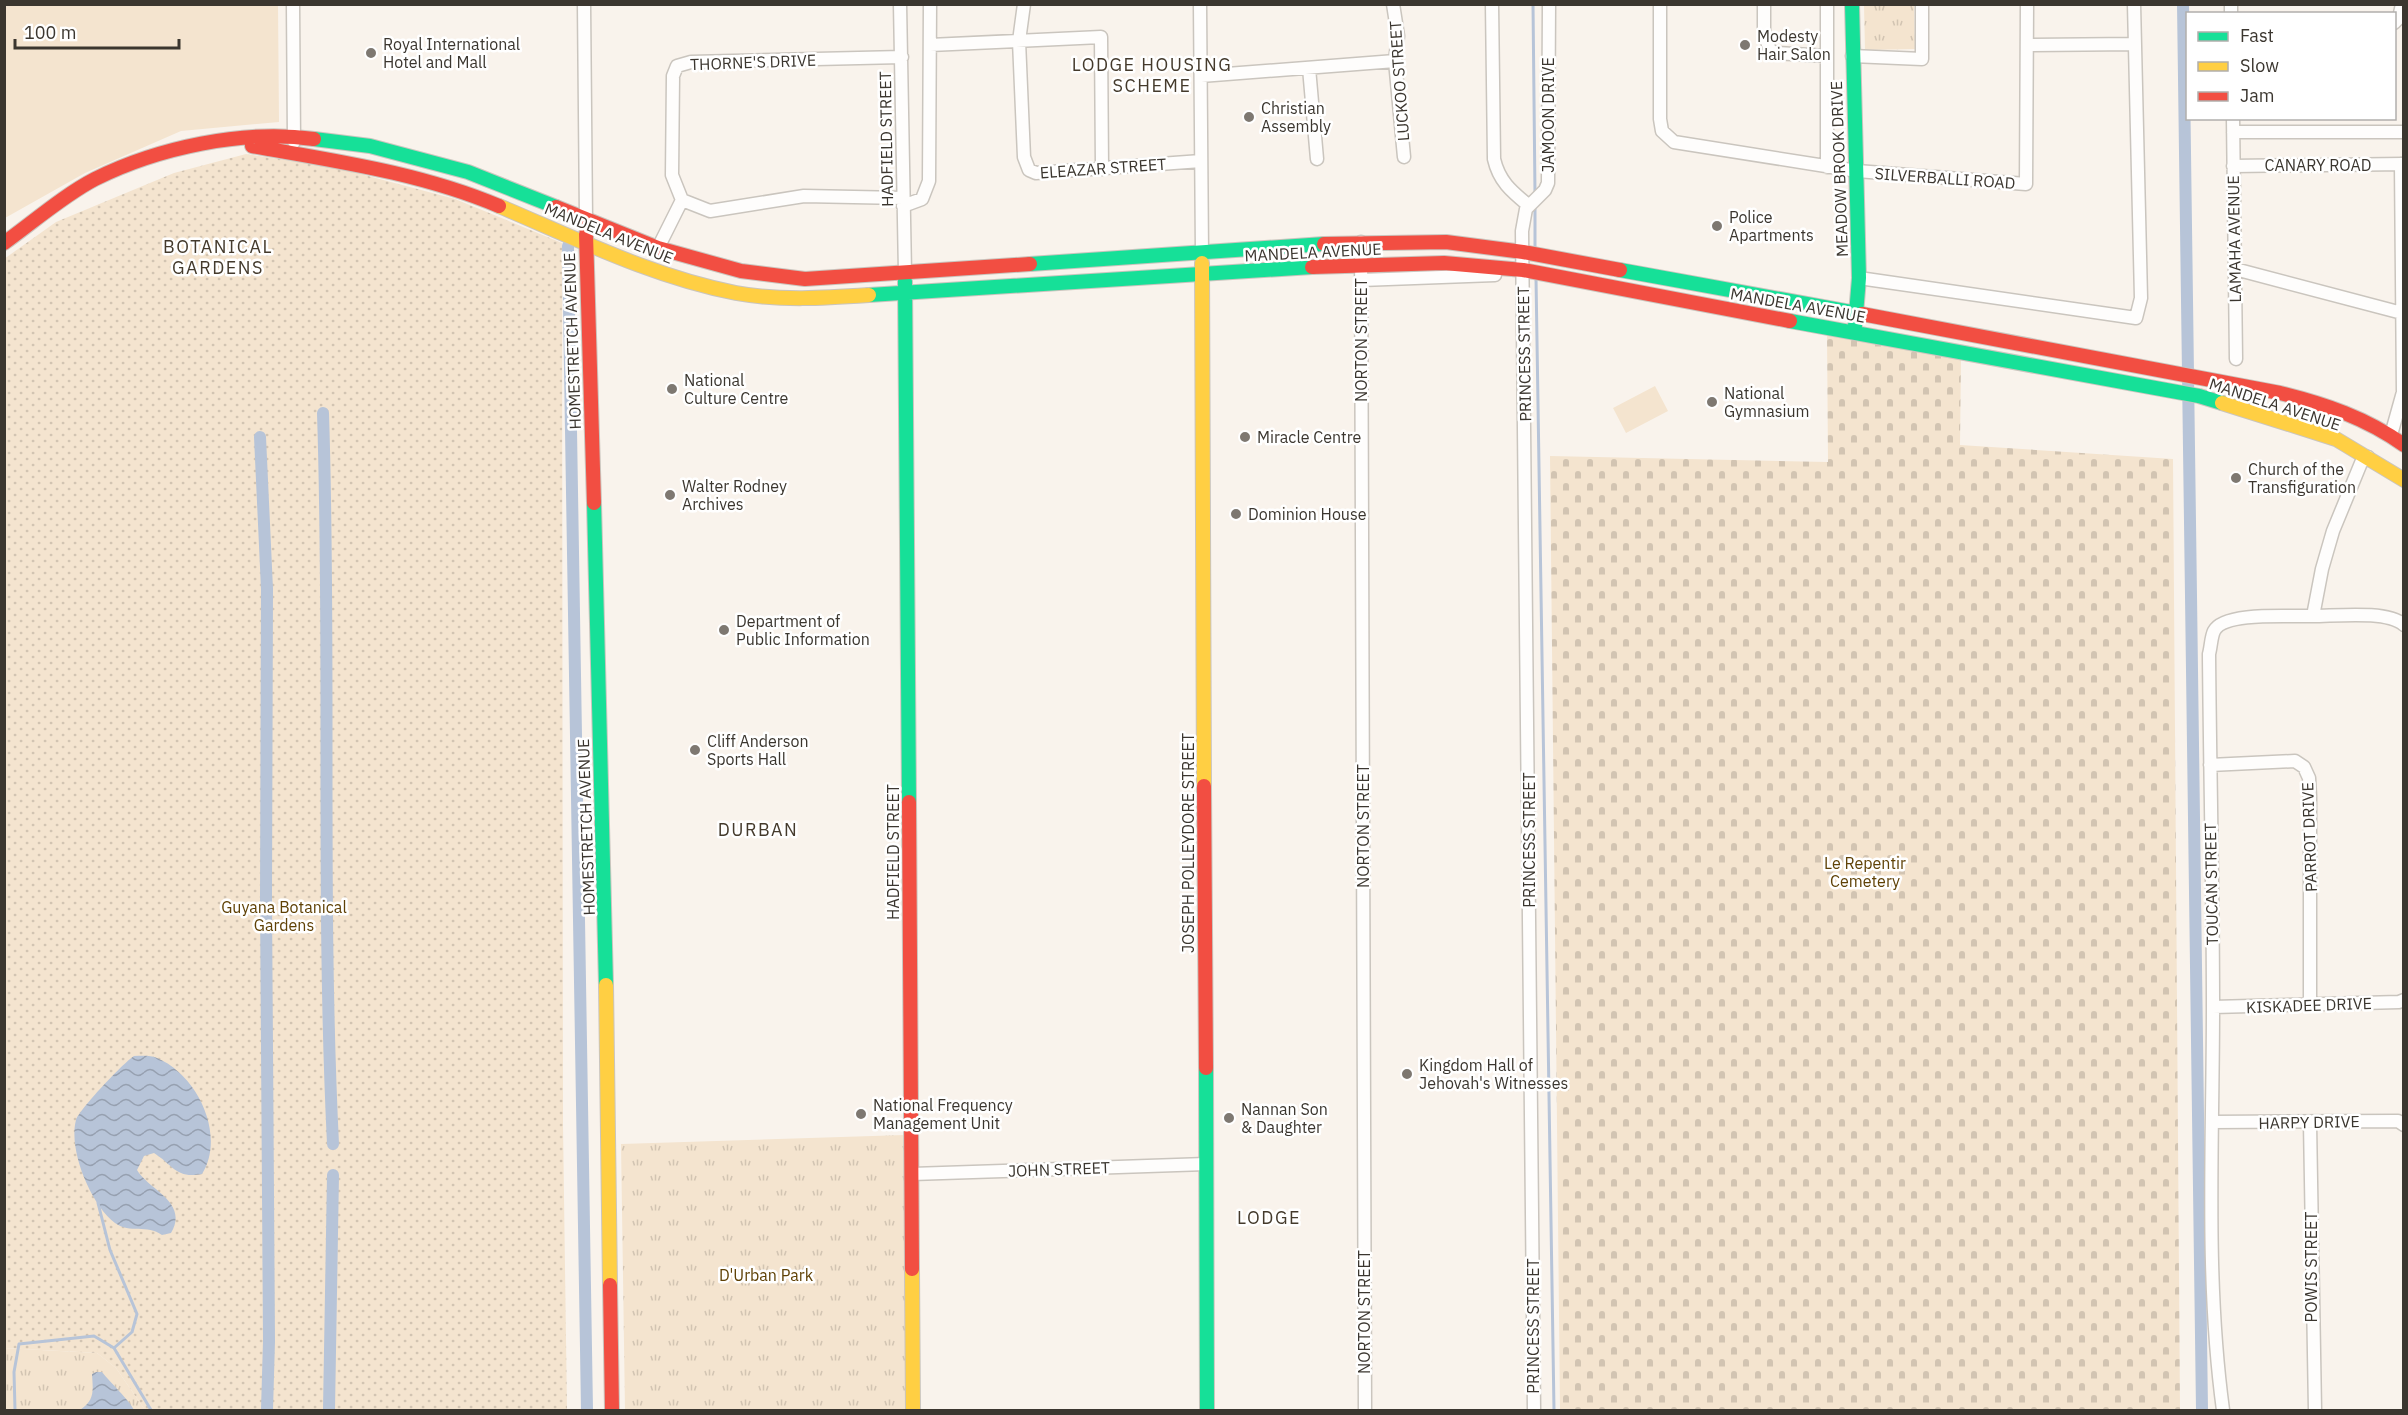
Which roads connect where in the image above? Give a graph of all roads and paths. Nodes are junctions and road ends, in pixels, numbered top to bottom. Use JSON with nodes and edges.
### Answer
{"nodes":[{"id":1,"x":293,"y":4,"type":"edge"},
{"id":2,"x":584,"y":4,"type":"edge"},
{"id":3,"x":900,"y":4,"type":"edge"},
{"id":4,"x":930,"y":4,"type":"edge"},
{"id":5,"x":1024,"y":4,"type":"edge"},
{"id":6,"x":1200,"y":4,"type":"edge"},
{"id":7,"x":1393,"y":4,"type":"edge"},
{"id":8,"x":1492,"y":4,"type":"edge"},
{"id":9,"x":1549,"y":4,"type":"edge"},
{"id":10,"x":1660,"y":4,"type":"edge"},
{"id":11,"x":1764,"y":4,"type":"edge"},
{"id":12,"x":1827,"y":4,"type":"edge"},
{"id":13,"x":1852,"y":4,"type":"edge"},
{"id":14,"x":1922,"y":4,"type":"edge"},
{"id":15,"x":2027,"y":4,"type":"edge"},
{"id":16,"x":2134,"y":4,"type":"edge"},
{"id":17,"x":2402,"y":4,"type":"edge"},
{"id":18,"x":2396,"y":21,"type":"edge"},
{"id":19,"x":1019,"y":41,"type":"junction"},
{"id":20,"x":2135,"y":44,"type":"junction"},
{"id":21,"x":930,"y":45,"type":"junction"},
{"id":22,"x":2027,"y":45,"type":"junction"},
{"id":23,"x":1827,"y":56,"type":"junction"},
{"id":24,"x":1852,"y":56,"type":"junction"},
{"id":25,"x":902,"y":57,"type":"junction"},
{"id":26,"x":1395,"y":61,"type":"junction"},
{"id":27,"x":1309,"y":68,"type":"junction"},
{"id":28,"x":1201,"y":76,"type":"junction"},
{"id":29,"x":2233,"y":120,"type":"edge"},
{"id":30,"x":2233,"y":132,"type":"junction"},
{"id":31,"x":2403,"y":132,"type":"edge"},
{"id":32,"x":294,"y":135,"type":"junction"},
{"id":33,"x":221,"y":141,"type":"junction"},
{"id":34,"x":293,"y":152,"type":"junction"},
{"id":35,"x":1404,"y":157,"type":"dead end"},
{"id":36,"x":1317,"y":159,"type":"dead end"},
{"id":37,"x":1201,"y":161,"type":"junction"},
{"id":38,"x":2402,"y":164,"type":"edge"},
{"id":39,"x":2234,"y":166,"type":"junction"},
{"id":40,"x":1827,"y":167,"type":"junction"},
{"id":41,"x":1102,"y":169,"type":"junction"},
{"id":42,"x":1857,"y":171,"type":"junction"},
{"id":43,"x":682,"y":200,"type":"junction"},
{"id":44,"x":903,"y":202,"type":"junction"},
{"id":45,"x":1529,"y":204,"type":"junction"},
{"id":46,"x":586,"y":220,"type":"junction"},
{"id":47,"x":586,"y":242,"type":"junction"},
{"id":48,"x":1361,"y":242,"type":"junction"},
{"id":49,"x":4,"y":243,"type":"edge"},
{"id":50,"x":658,"y":248,"type":"junction"},
{"id":51,"x":1532,"y":254,"type":"junction"},
{"id":52,"x":1202,"y":255,"type":"junction"},
{"id":53,"x":1361,"y":264,"type":"junction"},
{"id":54,"x":2235,"y":269,"type":"junction"},
{"id":55,"x":1529,"y":272,"type":"junction"},
{"id":56,"x":905,"y":273,"type":"junction"},
{"id":57,"x":1202,"y":276,"type":"junction"},
{"id":58,"x":1859,"y":278,"type":"junction"},
{"id":59,"x":1361,"y":280,"type":"junction"},
{"id":60,"x":906,"y":292,"type":"junction"},
{"id":61,"x":2402,"y":313,"type":"edge"},
{"id":62,"x":1857,"y":315,"type":"junction"},
{"id":63,"x":1855,"y":332,"type":"junction"},
{"id":64,"x":2236,"y":359,"type":"dead end"},
{"id":65,"x":2391,"y":435,"type":"junction"},
{"id":66,"x":2403,"y":446,"type":"edge"},
{"id":67,"x":2368,"y":457,"type":"junction"},
{"id":68,"x":2403,"y":480,"type":"edge"},
{"id":69,"x":2313,"y":616,"type":"junction"},
{"id":70,"x":2403,"y":625,"type":"edge"},
{"id":71,"x":2210,"y":765,"type":"junction"},
{"id":72,"x":2403,"y":999,"type":"edge"},
{"id":73,"x":2310,"y":1004,"type":"junction"},
{"id":74,"x":2213,"y":1008,"type":"junction"},
{"id":75,"x":2212,"y":1122,"type":"junction"},
{"id":76,"x":2310,"y":1123,"type":"junction"},
{"id":77,"x":2403,"y":1125,"type":"edge"},
{"id":78,"x":1206,"y":1164,"type":"junction"},
{"id":79,"x":912,"y":1174,"type":"junction"},
{"id":80,"x":612,"y":1410,"type":"edge"},
{"id":81,"x":914,"y":1410,"type":"edge"},
{"id":82,"x":1207,"y":1410,"type":"edge"},
{"id":83,"x":1365,"y":1410,"type":"edge"},
{"id":84,"x":1534,"y":1410,"type":"edge"},
{"id":85,"x":2223,"y":1410,"type":"edge"},
{"id":86,"x":2315,"y":1410,"type":"edge"}],
"edges":[{"from":1,"to":32,"type":"street"},
{"from":2,"to":46,"type":"street"},
{"from":3,"to":25,"type":"street","name":"HADFIELD STREET"},
{"from":4,"to":21,"type":"street"},
{"from":5,"to":19,"type":"street","name":"ELEAZAR STREET"},
{"from":6,"to":28,"type":"street"},
{"from":7,"to":26,"type":"street","name":"LUCKOO STREET"},
{"from":8,"to":45,"type":"street"},
{"from":9,"to":45,"type":"street","name":"JAMOON DRIVE"},
{"from":10,"to":40,"type":"street","name":"SILVERBALLI ROAD"},
{"from":11,"to":23,"type":"street"},
{"from":12,"to":23,"type":"street"},
{"from":13,"to":24,"type":"main road","name":"MEADOW BROOK DRIVE"},
{"from":14,"to":24,"type":"street"},
{"from":15,"to":22,"type":"street"},
{"from":16,"to":20,"type":"street"},
{"from":17,"to":18,"type":"street"},
{"from":19,"to":21,"type":"street"},
{"from":19,"to":41,"type":"street","name":"ELEAZAR STREET"},
{"from":19,"to":41,"type":"street"},
{"from":20,"to":22,"type":"street"},
{"from":20,"to":58,"type":"street"},
{"from":21,"to":44,"type":"street"},
{"from":22,"to":42,"type":"street","name":"SILVERBALLI ROAD"},
{"from":23,"to":40,"type":"street"},
{"from":24,"to":42,"type":"main road","name":"MEADOW BROOK DRIVE"},
{"from":25,"to":43,"type":"street","name":"THORNE'S DRIVE"},
{"from":25,"to":44,"type":"street","name":"HADFIELD STREET"},
{"from":26,"to":27,"type":"street"},
{"from":26,"to":35,"type":"street","name":"LUCKOO STREET"},
{"from":27,"to":28,"type":"street"},
{"from":27,"to":36,"type":"street"},
{"from":28,"to":37,"type":"street"},
{"from":29,"to":30,"type":"street","name":"LAMAHA AVENUE"},
{"from":30,"to":31,"type":"street"},
{"from":30,"to":39,"type":"street","name":"LAMAHA AVENUE"},
{"from":32,"to":33,"type":"main road","name":"MANDELA AVENUE"},
{"from":32,"to":34,"type":"street"},
{"from":32,"to":46,"type":"main road","name":"MANDELA AVENUE"},
{"from":33,"to":34,"type":"main road","name":"MANDELA AVENUE"},
{"from":33,"to":49,"type":"main road","name":"MANDELA AVENUE"},
{"from":34,"to":47,"type":"main road","name":"MANDELA AVENUE"},
{"from":37,"to":41,"type":"street","name":"ELEAZAR STREET"},
{"from":37,"to":52,"type":"street"},
{"from":38,"to":39,"type":"street","name":"CANARY ROAD"},
{"from":38,"to":61,"type":"street"},
{"from":39,"to":54,"type":"street","name":"LAMAHA AVENUE"},
{"from":40,"to":42,"type":"street","name":"SILVERBALLI ROAD"},
{"from":42,"to":58,"type":"main road","name":"MEADOW BROOK DRIVE"},
{"from":43,"to":44,"type":"street"},
{"from":43,"to":50,"type":"street"},
{"from":44,"to":56,"type":"street","name":"HADFIELD STREET"},
{"from":45,"to":51,"type":"street"},
{"from":46,"to":47,"type":"main road","name":"HOMESTRETCH AVENUE"},
{"from":46,"to":50,"type":"main road","name":"MANDELA AVENUE"},
{"from":47,"to":60,"type":"main road","name":"MANDELA AVENUE"},
{"from":47,"to":80,"type":"main road","name":"HOMESTRETCH AVENUE"},
{"from":48,"to":51,"type":"main road","name":"MANDELA AVENUE"},
{"from":48,"to":52,"type":"main road","name":"MANDELA AVENUE"},
{"from":48,"to":53,"type":"street","name":"NORTON STREET"},
{"from":50,"to":56,"type":"main road","name":"MANDELA AVENUE"},
{"from":51,"to":55,"type":"street","name":"PRINCESS STREET"},
{"from":51,"to":62,"type":"main road","name":"MANDELA AVENUE"},
{"from":52,"to":56,"type":"main road","name":"MANDELA AVENUE"},
{"from":52,"to":57,"type":"main road","name":"JOSEPH POLLEYDORE STREET"},
{"from":53,"to":55,"type":"main road","name":"MANDELA AVENUE"},
{"from":53,"to":57,"type":"main road","name":"MANDELA AVENUE"},
{"from":53,"to":59,"type":"street","name":"NORTON STREET"},
{"from":54,"to":61,"type":"street"},
{"from":54,"to":64,"type":"street","name":"LAMAHA AVENUE"},
{"from":55,"to":59,"type":"street"},
{"from":55,"to":63,"type":"main road","name":"MANDELA AVENUE"},
{"from":55,"to":84,"type":"street","name":"PRINCESS STREET"},
{"from":56,"to":60,"type":"main road","name":"HADFIELD STREET"},
{"from":57,"to":60,"type":"main road","name":"MANDELA AVENUE"},
{"from":57,"to":78,"type":"main road","name":"JOSEPH POLLEYDORE STREET"},
{"from":58,"to":62,"type":"main road","name":"MEADOW BROOK DRIVE"},
{"from":59,"to":83,"type":"street","name":"NORTON STREET"},
{"from":60,"to":79,"type":"main road","name":"HADFIELD STREET"},
{"from":61,"to":65,"type":"street"},
{"from":62,"to":63,"type":"main road","name":"MEADOW BROOK DRIVE"},
{"from":62,"to":65,"type":"main road","name":"MANDELA AVENUE"},
{"from":63,"to":67,"type":"main road","name":"MANDELA AVENUE"},
{"from":65,"to":66,"type":"main road","name":"MANDELA AVENUE"},
{"from":67,"to":68,"type":"main road","name":"MANDELA AVENUE"},
{"from":67,"to":69,"type":"street"},
{"from":69,"to":70,"type":"street"},
{"from":69,"to":71,"type":"street","name":"TOUCAN STREET"},
{"from":71,"to":73,"type":"street","name":"PARROT DRIVE"},
{"from":71,"to":74,"type":"street","name":"TOUCAN STREET"},
{"from":72,"to":73,"type":"street","name":"KISKADEE DRIVE"},
{"from":73,"to":74,"type":"street","name":"KISKADEE DRIVE"},
{"from":74,"to":75,"type":"street","name":"TOUCAN STREET"},
{"from":75,"to":76,"type":"street","name":"HARPY DRIVE"},
{"from":75,"to":85,"type":"street","name":"TOUCAN STREET"},
{"from":76,"to":77,"type":"street","name":"HARPY DRIVE"},
{"from":76,"to":86,"type":"street","name":"POWIS STREET"},
{"from":78,"to":79,"type":"street","name":"JOHN STREET"},
{"from":78,"to":82,"type":"main road","name":"JOSEPH POLLEYDORE STREET"},
{"from":79,"to":81,"type":"main road","name":"HADFIELD STREET"}]}
